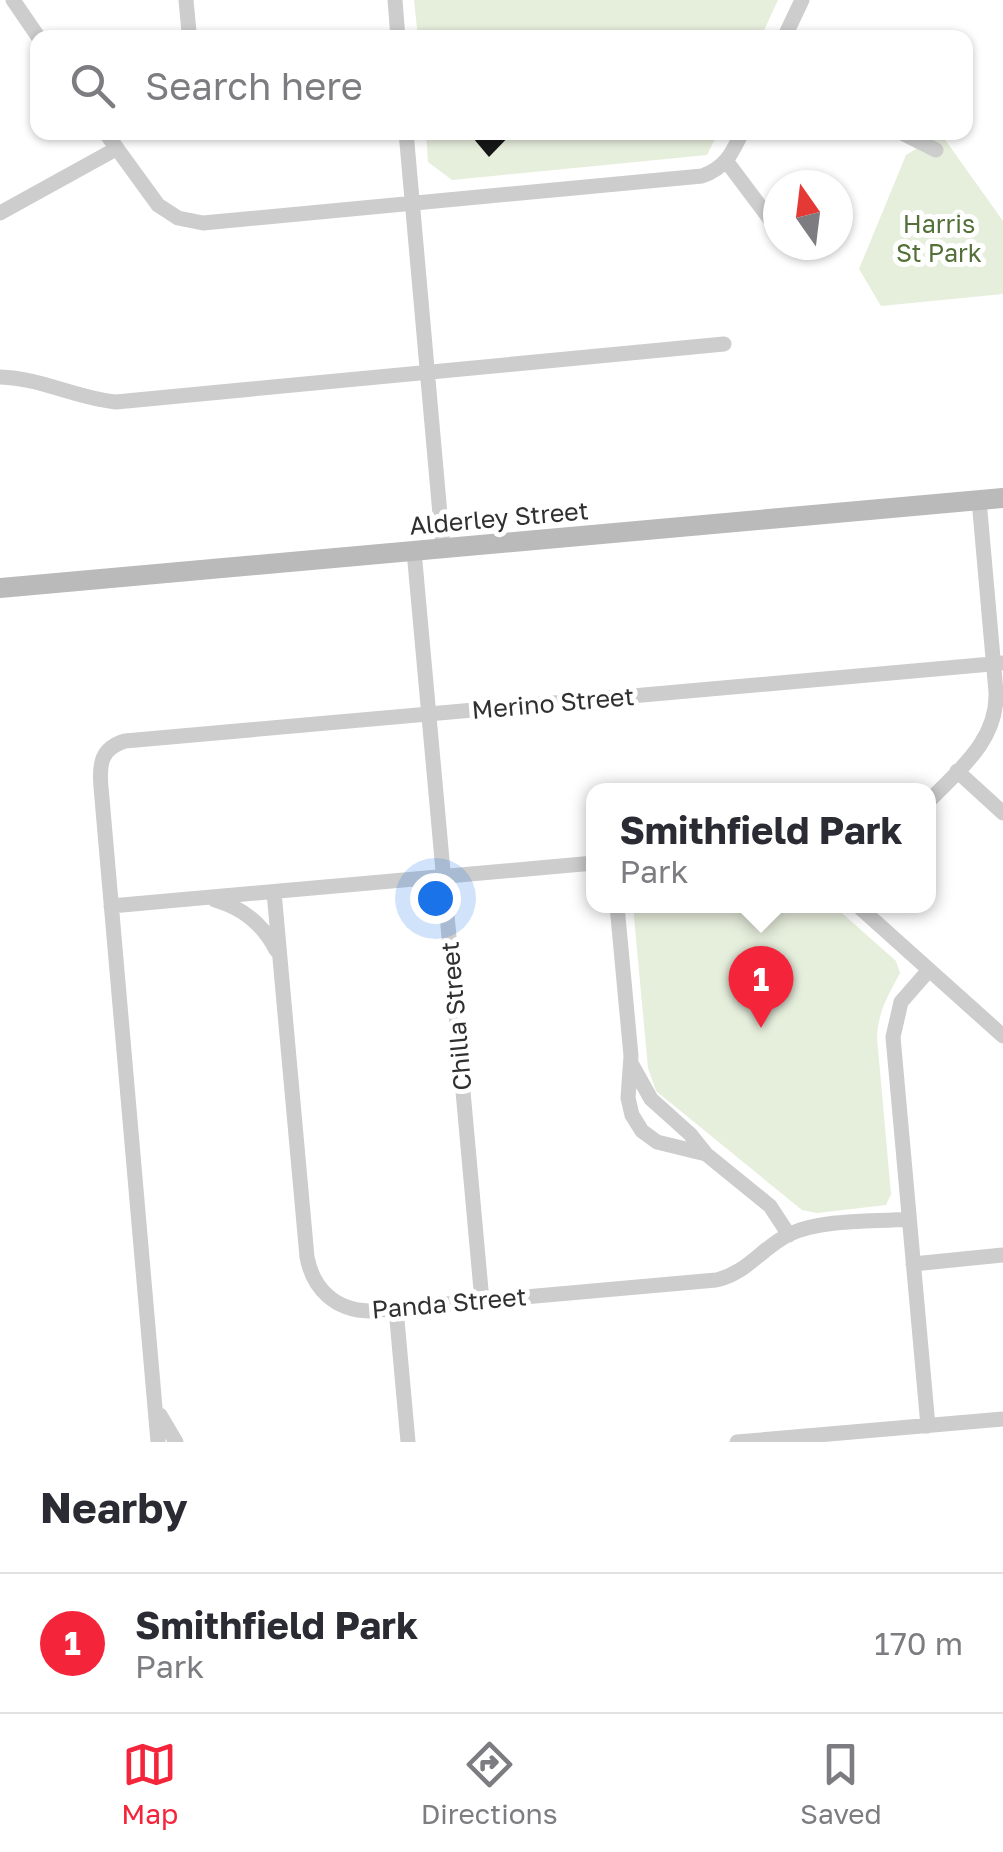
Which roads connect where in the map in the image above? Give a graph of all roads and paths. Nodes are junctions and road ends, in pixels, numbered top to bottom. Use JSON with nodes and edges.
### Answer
{"nodes":[{"id":1,"x":13,"y":0,"type":"edge"},
{"id":2,"x":186,"y":0,"type":"edge"},
{"id":3,"x":394,"y":0,"type":"edge"},
{"id":4,"x":802,"y":0,"type":"edge"},
{"id":5,"x":34,"y":30,"type":"edge"},
{"id":6,"x":189,"y":30,"type":"edge"},
{"id":7,"x":397,"y":30,"type":"edge"},
{"id":8,"x":788,"y":30,"type":"edge"},
{"id":9,"x":110,"y":140,"type":"edge"},
{"id":10,"x":407,"y":140,"type":"edge"},
{"id":11,"x":738,"y":140,"type":"edge"},
{"id":12,"x":916,"y":140,"type":"edge"},
{"id":13,"x":116,"y":148,"type":"junction"},
{"id":14,"x":936,"y":150,"type":"dead end"},
{"id":15,"x":726,"y":162,"type":"junction"},
{"id":16,"x":412,"y":204,"type":"junction"},
{"id":17,"x":763,"y":210,"type":"edge"},
{"id":18,"x":0,"y":212,"type":"edge"},
{"id":19,"x":724,"y":344,"type":"dead end"},
{"id":20,"x":427,"y":372,"type":"junction"},
{"id":21,"x":0,"y":377,"type":"edge"},
{"id":22,"x":1003,"y":498,"type":"edge"},
{"id":23,"x":979,"y":500,"type":"junction"},
{"id":24,"x":443,"y":548,"type":"junction"},
{"id":25,"x":414,"y":551,"type":"junction"},
{"id":26,"x":0,"y":588,"type":"edge"},
{"id":27,"x":998,"y":664,"type":"edge"},
{"id":28,"x":429,"y":714,"type":"junction"},
{"id":29,"x":957,"y":772,"type":"junction"},
{"id":30,"x":936,"y":794,"type":"edge"},
{"id":31,"x":1003,"y":813,"type":"edge"},
{"id":32,"x":586,"y":864,"type":"edge"},
{"id":33,"x":444,"y":876,"type":"junction"},
{"id":34,"x":274,"y":892,"type":"junction"},
{"id":35,"x":206,"y":898,"type":"junction"},
{"id":36,"x":112,"y":906,"type":"junction"},
{"id":37,"x":618,"y":913,"type":"edge"},
{"id":38,"x":866,"y":913,"type":"edge"},
{"id":39,"x":280,"y":964,"type":"junction"},
{"id":40,"x":929,"y":970,"type":"junction"},
{"id":41,"x":1003,"y":1036,"type":"edge"},
{"id":42,"x":630,"y":1056,"type":"junction"},
{"id":43,"x":706,"y":1154,"type":"junction"},
{"id":44,"x":909,"y":1218,"type":"junction"},
{"id":45,"x":788,"y":1235,"type":"junction"},
{"id":46,"x":1003,"y":1256,"type":"edge"},
{"id":47,"x":913,"y":1264,"type":"junction"},
{"id":48,"x":482,"y":1301,"type":"junction"},
{"id":49,"x":396,"y":1309,"type":"junction"},
{"id":50,"x":156,"y":1402,"type":"junction"},
{"id":51,"x":1003,"y":1419,"type":"edge"},
{"id":52,"x":928,"y":1426,"type":"junction"},
{"id":53,"x":773,"y":1440,"type":"edge"},
{"id":54,"x":158,"y":1442,"type":"edge"},
{"id":55,"x":176,"y":1442,"type":"edge"},
{"id":56,"x":408,"y":1442,"type":"edge"},
{"id":57,"x":737,"y":1442,"type":"edge"}],
"edges":[{"from":1,"to":5,"type":"street"},
{"from":2,"to":6,"type":"street"},
{"from":3,"to":7,"type":"street"},
{"from":4,"to":8,"type":"street"},
{"from":9,"to":13,"type":"street"},
{"from":10,"to":16,"type":"street"},
{"from":11,"to":15,"type":"street"},
{"from":12,"to":14,"type":"street"},
{"from":13,"to":16,"type":"street"},
{"from":13,"to":18,"type":"street"},
{"from":15,"to":16,"type":"street"},
{"from":15,"to":17,"type":"street"},
{"from":16,"to":20,"type":"street"},
{"from":19,"to":20,"type":"street"},
{"from":20,"to":21,"type":"street"},
{"from":20,"to":24,"type":"street"},
{"from":22,"to":23,"type":"street","name":"Alderley Street"},
{"from":23,"to":24,"type":"street","name":"Alderley Street"},
{"from":23,"to":27,"type":"street"},
{"from":24,"to":25,"type":"street","name":"Alderley Street"},
{"from":25,"to":26,"type":"street","name":"Alderley Street"},
{"from":25,"to":28,"type":"street","name":"Chilla Street"},
{"from":27,"to":28,"type":"street","name":"Merino Street"},
{"from":27,"to":29,"type":"street"},
{"from":28,"to":33,"type":"street","name":"Chilla Street"},
{"from":28,"to":36,"type":"street","name":"Merino Street"},
{"from":29,"to":30,"type":"street"},
{"from":29,"to":31,"type":"street"},
{"from":32,"to":33,"type":"street"},
{"from":33,"to":34,"type":"street"},
{"from":33,"to":48,"type":"street","name":"Chilla Street"},
{"from":34,"to":35,"type":"street"},
{"from":34,"to":39,"type":"street","name":"Panda Street"},
{"from":35,"to":36,"type":"street"},
{"from":35,"to":39,"type":"street"},
{"from":36,"to":50,"type":"street"},
{"from":37,"to":42,"type":"street"},
{"from":38,"to":40,"type":"street"},
{"from":39,"to":49,"type":"street","name":"Panda Street"},
{"from":40,"to":41,"type":"street"},
{"from":40,"to":44,"type":"street"},
{"from":42,"to":43,"type":"street"},
{"from":42,"to":43,"type":"street"},
{"from":43,"to":45,"type":"street"},
{"from":44,"to":45,"type":"street","name":"Panda Street"},
{"from":44,"to":47,"type":"street"},
{"from":45,"to":48,"type":"street","name":"Panda Street"},
{"from":46,"to":47,"type":"street"},
{"from":47,"to":52,"type":"street"},
{"from":48,"to":49,"type":"street","name":"Panda Street"},
{"from":49,"to":56,"type":"street"},
{"from":50,"to":54,"type":"street"},
{"from":50,"to":55,"type":"street"},
{"from":51,"to":52,"type":"street"},
{"from":52,"to":53,"type":"street"},
{"from":53,"to":57,"type":"street"}]}
